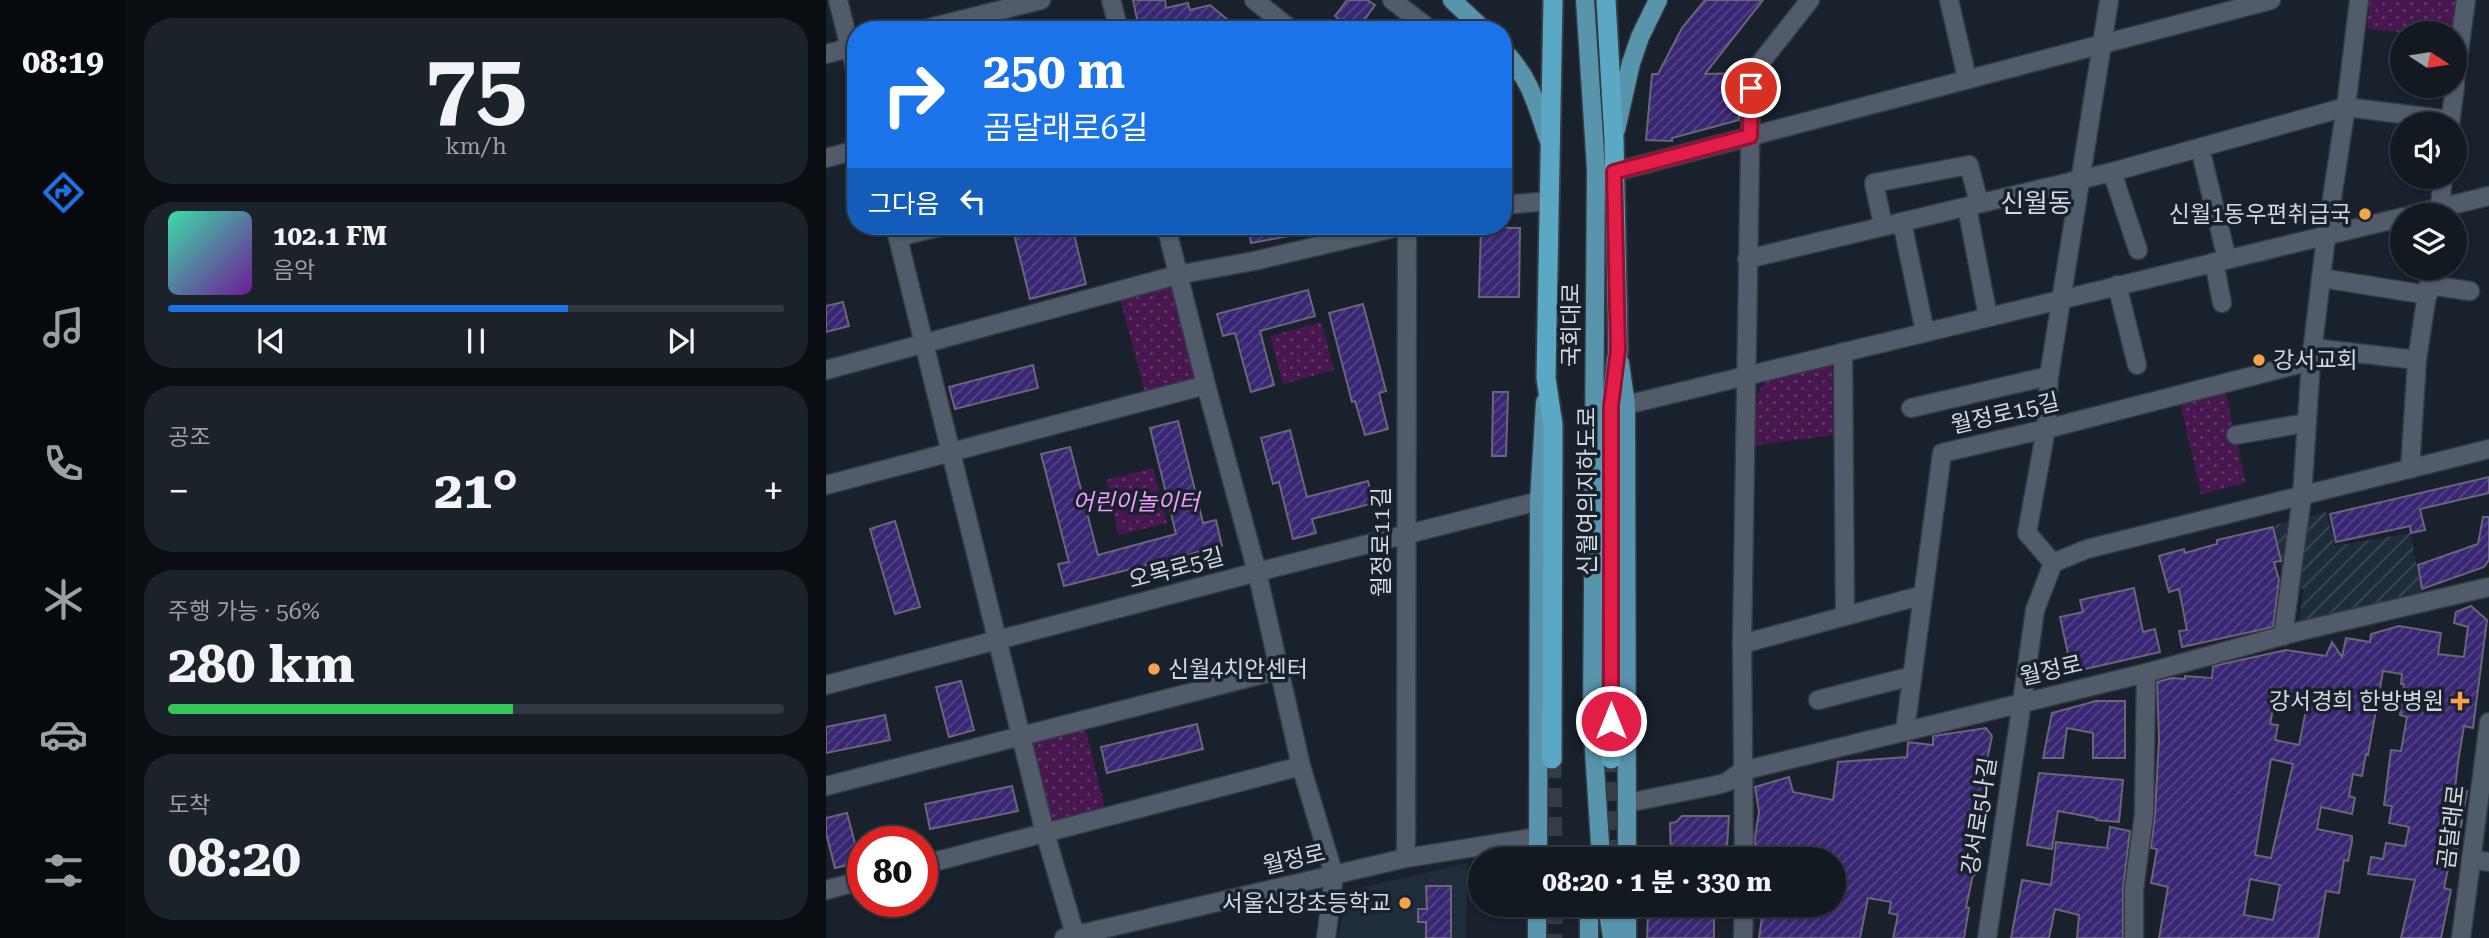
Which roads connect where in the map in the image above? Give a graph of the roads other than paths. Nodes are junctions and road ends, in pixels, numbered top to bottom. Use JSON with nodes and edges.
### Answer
{"nodes":[{"id":1,"x":838,"y":0,"type":"edge"},
{"id":2,"x":1041,"y":0,"type":"edge"},
{"id":3,"x":1111,"y":0,"type":"edge"},
{"id":4,"x":1254,"y":0,"type":"edge"},
{"id":5,"x":1392,"y":0,"type":"edge"},
{"id":6,"x":1452,"y":0,"type":"edge"},
{"id":7,"x":1553,"y":0,"type":"edge"},
{"id":8,"x":1574,"y":0,"type":"edge"},
{"id":9,"x":1585,"y":0,"type":"edge"},
{"id":10,"x":1606,"y":0,"type":"edge"},
{"id":11,"x":1658,"y":0,"type":"edge"},
{"id":12,"x":1810,"y":0,"type":"edge"},
{"id":13,"x":1949,"y":0,"type":"edge"},
{"id":14,"x":2109,"y":0,"type":"edge"},
{"id":15,"x":2271,"y":0,"type":"edge"},
{"id":16,"x":2359,"y":0,"type":"edge"},
{"id":17,"x":2466,"y":0,"type":"edge"},
{"id":18,"x":2239,"y":4,"type":"edge"},
{"id":19,"x":978,"y":21,"type":"edge"},
{"id":20,"x":1117,"y":21,"type":"edge"},
{"id":21,"x":1281,"y":21,"type":"edge"},
{"id":22,"x":1419,"y":21,"type":"edge"},
{"id":23,"x":1474,"y":21,"type":"edge"},
{"id":24,"x":2463,"y":21,"type":"edge"},
{"id":25,"x":847,"y":28,"type":"edge"},
{"id":26,"x":2102,"y":44,"type":"junction"},
{"id":27,"x":847,"y":49,"type":"edge"},
{"id":28,"x":826,"y":54,"type":"edge"},
{"id":29,"x":1512,"y":62,"type":"edge"},
{"id":30,"x":1967,"y":78,"type":"junction"},
{"id":31,"x":2346,"y":107,"type":"junction"},
{"id":32,"x":2390,"y":113,"type":"edge"},
{"id":33,"x":1750,"y":136,"type":"junction"},
{"id":34,"x":1614,"y":140,"type":"junction"},
{"id":35,"x":1550,"y":144,"type":"junction"},
{"id":36,"x":2200,"y":148,"type":"junction"},
{"id":37,"x":847,"y":152,"type":"edge"},
{"id":38,"x":826,"y":158,"type":"edge"},
{"id":39,"x":1614,"y":172,"type":"junction"},
{"id":40,"x":2112,"y":172,"type":"junction"},
{"id":41,"x":2081,"y":179,"type":"junction"},
{"id":42,"x":2489,"y":196,"type":"edge"},
{"id":43,"x":1549,"y":201,"type":"junction"},
{"id":44,"x":2467,"y":203,"type":"edge"},
{"id":45,"x":1512,"y":204,"type":"edge"},
{"id":46,"x":1973,"y":205,"type":"junction"},
{"id":47,"x":2390,"y":220,"type":"edge"},
{"id":48,"x":1902,"y":222,"type":"junction"},
{"id":49,"x":1883,"y":225,"type":"junction"},
{"id":50,"x":897,"y":235,"type":"edge"},
{"id":51,"x":1168,"y":235,"type":"edge"},
{"id":52,"x":1366,"y":235,"type":"edge"},
{"id":53,"x":1405,"y":235,"type":"edge"},
{"id":54,"x":2326,"y":237,"type":"junction"},
{"id":55,"x":2138,"y":250,"type":"dead end"},
{"id":56,"x":1747,"y":259,"type":"junction"},
{"id":57,"x":2220,"y":260,"type":"junction"},
{"id":58,"x":1177,"y":275,"type":"junction"},
{"id":59,"x":2321,"y":278,"type":"junction"},
{"id":60,"x":2429,"y":283,"type":"edge"},
{"id":61,"x":2117,"y":285,"type":"junction"},
{"id":62,"x":2470,"y":291,"type":"dead end"},
{"id":63,"x":2061,"y":300,"type":"junction"},
{"id":64,"x":2222,"y":303,"type":"dead end"},
{"id":65,"x":1988,"y":317,"type":"junction"},
{"id":66,"x":1925,"y":332,"type":"junction"},
{"id":67,"x":924,"y":344,"type":"junction"},
{"id":68,"x":1618,"y":350,"type":"junction"},
{"id":69,"x":1843,"y":352,"type":"junction"},
{"id":70,"x":2312,"y":354,"type":"junction"},
{"id":71,"x":2417,"y":360,"type":"junction"},
{"id":72,"x":2137,"y":365,"type":"dead end"},
{"id":73,"x":826,"y":370,"type":"edge"},
{"id":74,"x":1746,"y":376,"type":"junction"},
{"id":75,"x":2049,"y":376,"type":"junction"},
{"id":76,"x":1546,"y":378,"type":"junction"},
{"id":77,"x":1206,"y":384,"type":"junction"},
{"id":78,"x":1626,"y":405,"type":"junction"},
{"id":79,"x":1911,"y":408,"type":"dead end"},
{"id":80,"x":2306,"y":423,"type":"junction"},
{"id":81,"x":2046,"y":429,"type":"junction"},
{"id":82,"x":2236,"y":435,"type":"dead end"},
{"id":83,"x":2489,"y":449,"type":"edge"},
{"id":84,"x":951,"y":451,"type":"junction"},
{"id":85,"x":2410,"y":469,"type":"junction"},
{"id":86,"x":826,"y":485,"type":"edge"},
{"id":87,"x":2302,"y":496,"type":"junction"},
{"id":88,"x":1539,"y":500,"type":"junction"},
{"id":89,"x":1406,"y":535,"type":"junction"},
{"id":90,"x":2053,"y":563,"type":"junction"},
{"id":91,"x":1257,"y":572,"type":"junction"},
{"id":92,"x":2489,"y":587,"type":"edge"},
{"id":93,"x":1923,"y":595,"type":"junction"},
{"id":94,"x":1844,"y":616,"type":"junction"},
{"id":95,"x":2283,"y":636,"type":"junction"},
{"id":96,"x":998,"y":640,"type":"junction"},
{"id":97,"x":1742,"y":644,"type":"junction"},
{"id":98,"x":1279,"y":670,"type":"junction"},
{"id":99,"x":2146,"y":673,"type":"junction"},
{"id":100,"x":1912,"y":676,"type":"junction"},
{"id":101,"x":826,"y":685,"type":"edge"},
{"id":102,"x":1818,"y":700,"type":"dead end"},
{"id":103,"x":2022,"y":702,"type":"junction"},
{"id":104,"x":2489,"y":722,"type":"edge"},
{"id":105,"x":1905,"y":731,"type":"junction"},
{"id":106,"x":1022,"y":737,"type":"junction"},
{"id":107,"x":1611,"y":759,"type":"tunnel mouth"},
{"id":108,"x":1552,"y":760,"type":"tunnel mouth"},
{"id":109,"x":1301,"y":766,"type":"junction"},
{"id":110,"x":1742,"y":771,"type":"junction"},
{"id":111,"x":826,"y":786,"type":"edge"},
{"id":112,"x":1627,"y":803,"type":"junction"},
{"id":113,"x":1045,"y":833,"type":"junction"},
{"id":114,"x":1538,"y":837,"type":"junction"},
{"id":115,"x":1538,"y":847,"type":"edge"},
{"id":116,"x":1589,"y":847,"type":"edge"},
{"id":117,"x":1600,"y":847,"type":"edge"},
{"id":118,"x":1627,"y":847,"type":"edge"},
{"id":119,"x":1744,"y":847,"type":"edge"},
{"id":120,"x":1406,"y":858,"type":"junction"},
{"id":121,"x":2480,"y":860,"type":"edge"},
{"id":122,"x":938,"y":861,"type":"edge"},
{"id":123,"x":1334,"y":875,"type":"junction"},
{"id":124,"x":847,"y":884,"type":"edge"},
{"id":125,"x":826,"y":890,"type":"edge"},
{"id":126,"x":1537,"y":917,"type":"edge"},
{"id":127,"x":1589,"y":917,"type":"edge"},
{"id":128,"x":1609,"y":917,"type":"edge"},
{"id":129,"x":1627,"y":917,"type":"edge"},
{"id":130,"x":1744,"y":917,"type":"edge"},
{"id":131,"x":1072,"y":937,"type":"edge"},
{"id":132,"x":1326,"y":938,"type":"edge"},
{"id":133,"x":1537,"y":938,"type":"edge"},
{"id":134,"x":1589,"y":938,"type":"edge"},
{"id":135,"x":1612,"y":938,"type":"edge"},
{"id":136,"x":1627,"y":938,"type":"edge"},
{"id":137,"x":1743,"y":938,"type":"edge"},
{"id":138,"x":1987,"y":938,"type":"edge"},
{"id":139,"x":2134,"y":938,"type":"edge"},
{"id":140,"x":2461,"y":938,"type":"edge"}],
"edges":[{"from":1,"to":25,"type":"street"},
{"from":2,"to":19,"type":"street"},
{"from":3,"to":20,"type":"street"},
{"from":4,"to":21,"type":"street"},
{"from":5,"to":22,"type":"street"},
{"from":6,"to":23,"type":"main road"},
{"from":7,"to":35,"type":"highway","name":"신월여의지하도로"},
{"from":8,"to":116,"type":"main road","name":"국회대로"},
{"from":9,"to":117,"type":"main road","name":"국회대로"},
{"from":10,"to":34,"type":"highway","name":"신월여의지하도로"},
{"from":11,"to":34,"type":"main road"},
{"from":12,"to":33,"type":"street"},
{"from":13,"to":30,"type":"street"},
{"from":14,"to":26,"type":"street"},
{"from":15,"to":18,"type":"street"},
{"from":16,"to":31,"type":"street"},
{"from":17,"to":24,"type":"street"},
{"from":18,"to":26,"type":"street"},
{"from":26,"to":30,"type":"street"},
{"from":26,"to":41,"type":"street"},
{"from":27,"to":28,"type":"street"},
{"from":29,"to":35,"type":"main road"},
{"from":30,"to":33,"type":"street"},
{"from":31,"to":32,"type":"street"},
{"from":31,"to":36,"type":"street"},
{"from":31,"to":54,"type":"street"},
{"from":33,"to":39,"type":"street"},
{"from":33,"to":56,"type":"street"},
{"from":34,"to":39,"type":"highway","name":"신월여의지하도로"},
{"from":35,"to":43,"type":"highway","name":"신월여의지하도로"},
{"from":36,"to":40,"type":"street"},
{"from":36,"to":57,"type":"street"},
{"from":37,"to":38,"type":"street"},
{"from":39,"to":68,"type":"highway","name":"신월여의지하도로"},
{"from":40,"to":41,"type":"street"},
{"from":40,"to":55,"type":"street"},
{"from":41,"to":46,"type":"street"},
{"from":41,"to":63,"type":"street"},
{"from":42,"to":44,"type":"street"},
{"from":43,"to":45,"type":"street"},
{"from":43,"to":76,"type":"highway","name":"신월여의지하도로"},
{"from":46,"to":48,"type":"street"},
{"from":46,"to":49,"type":"street"},
{"from":46,"to":65,"type":"street"},
{"from":47,"to":54,"type":"street"},
{"from":48,"to":49,"type":"street"},
{"from":48,"to":66,"type":"street"},
{"from":49,"to":56,"type":"street"},
{"from":50,"to":67,"type":"street"},
{"from":51,"to":58,"type":"street"},
{"from":52,"to":58,"type":"street"},
{"from":53,"to":89,"type":"street","name":"월정로11길"},
{"from":54,"to":57,"type":"street"},
{"from":54,"to":59,"type":"street"},
{"from":56,"to":74,"type":"street"},
{"from":57,"to":61,"type":"street"},
{"from":57,"to":64,"type":"street"},
{"from":58,"to":67,"type":"street"},
{"from":58,"to":77,"type":"street"},
{"from":59,"to":60,"type":"street"},
{"from":59,"to":70,"type":"street"},
{"from":60,"to":62,"type":"street"},
{"from":60,"to":71,"type":"street"},
{"from":61,"to":63,"type":"street"},
{"from":61,"to":72,"type":"street"},
{"from":63,"to":65,"type":"street"},
{"from":63,"to":75,"type":"street"},
{"from":65,"to":66,"type":"street"},
{"from":66,"to":69,"type":"street"},
{"from":67,"to":73,"type":"street"},
{"from":67,"to":84,"type":"street"},
{"from":68,"to":78,"type":"main road"},
{"from":68,"to":107,"type":"highway","name":"신월여의지하도로"},
{"from":69,"to":74,"type":"street"},
{"from":69,"to":94,"type":"street"},
{"from":70,"to":71,"type":"street"},
{"from":70,"to":80,"type":"street"},
{"from":70,"to":81,"type":"street","name":"월정로15길"},
{"from":71,"to":85,"type":"street"},
{"from":74,"to":78,"type":"street"},
{"from":74,"to":97,"type":"street"},
{"from":75,"to":79,"type":"street"},
{"from":75,"to":81,"type":"street"},
{"from":76,"to":88,"type":"main road"},
{"from":76,"to":108,"type":"highway","name":"신월여의지하도로"},
{"from":77,"to":84,"type":"street"},
{"from":77,"to":91,"type":"street"},
{"from":78,"to":112,"type":"main road"},
{"from":80,"to":82,"type":"street"},
{"from":80,"to":87,"type":"street"},
{"from":81,"to":90,"type":"street"},
{"from":81,"to":93,"type":"street","name":"월정로15길"},
{"from":83,"to":85,"type":"street"},
{"from":84,"to":86,"type":"street"},
{"from":84,"to":96,"type":"street"},
{"from":85,"to":87,"type":"street"},
{"from":87,"to":90,"type":"street"},
{"from":87,"to":95,"type":"street"},
{"from":88,"to":89,"type":"street","name":"오목로5길"},
{"from":88,"to":114,"type":"main road"},
{"from":89,"to":91,"type":"street","name":"오목로5길"},
{"from":89,"to":120,"type":"street","name":"월정로11길"},
{"from":90,"to":103,"type":"street","name":"강서로5나길"},
{"from":91,"to":96,"type":"street","name":"오목로5길"},
{"from":91,"to":98,"type":"street"},
{"from":92,"to":95,"type":"street","name":"월정로"},
{"from":93,"to":94,"type":"street"},
{"from":93,"to":100,"type":"street","name":"월정로15길"},
{"from":94,"to":97,"type":"street"},
{"from":95,"to":99,"type":"street","name":"월정로"},
{"from":96,"to":101,"type":"street","name":"오목로5길"},
{"from":96,"to":106,"type":"street"},
{"from":97,"to":110,"type":"street"},
{"from":98,"to":106,"type":"street"},
{"from":98,"to":109,"type":"street"},
{"from":99,"to":103,"type":"street","name":"월정로"},
{"from":99,"to":139,"type":"street"},
{"from":100,"to":102,"type":"street"},
{"from":100,"to":105,"type":"street","name":"월정로15길"},
{"from":103,"to":105,"type":"street","name":"월정로"},
{"from":103,"to":138,"type":"street","name":"강서로5나길"},
{"from":104,"to":121,"type":"street","name":"곰달래로"},
{"from":105,"to":110,"type":"street","name":"월정로"},
{"from":106,"to":111,"type":"street"},
{"from":106,"to":113,"type":"street"},
{"from":109,"to":113,"type":"street"},
{"from":109,"to":123,"type":"street"},
{"from":110,"to":112,"type":"street","name":"월정로"},
{"from":110,"to":119,"type":"street"},
{"from":112,"to":118,"type":"main road"},
{"from":113,"to":122,"type":"street"},
{"from":113,"to":131,"type":"street"},
{"from":114,"to":115,"type":"main road"},
{"from":114,"to":120,"type":"street","name":"월정로"},
{"from":120,"to":123,"type":"street","name":"월정로"},
{"from":121,"to":140,"type":"street","name":"곰달래로"},
{"from":123,"to":131,"type":"street","name":"월정로"},
{"from":123,"to":132,"type":"street"},
{"from":124,"to":125,"type":"street"},
{"from":126,"to":133,"type":"main road"},
{"from":127,"to":134,"type":"main road"},
{"from":128,"to":135,"type":"main road"},
{"from":129,"to":136,"type":"main road"},
{"from":130,"to":137,"type":"street"}]}
